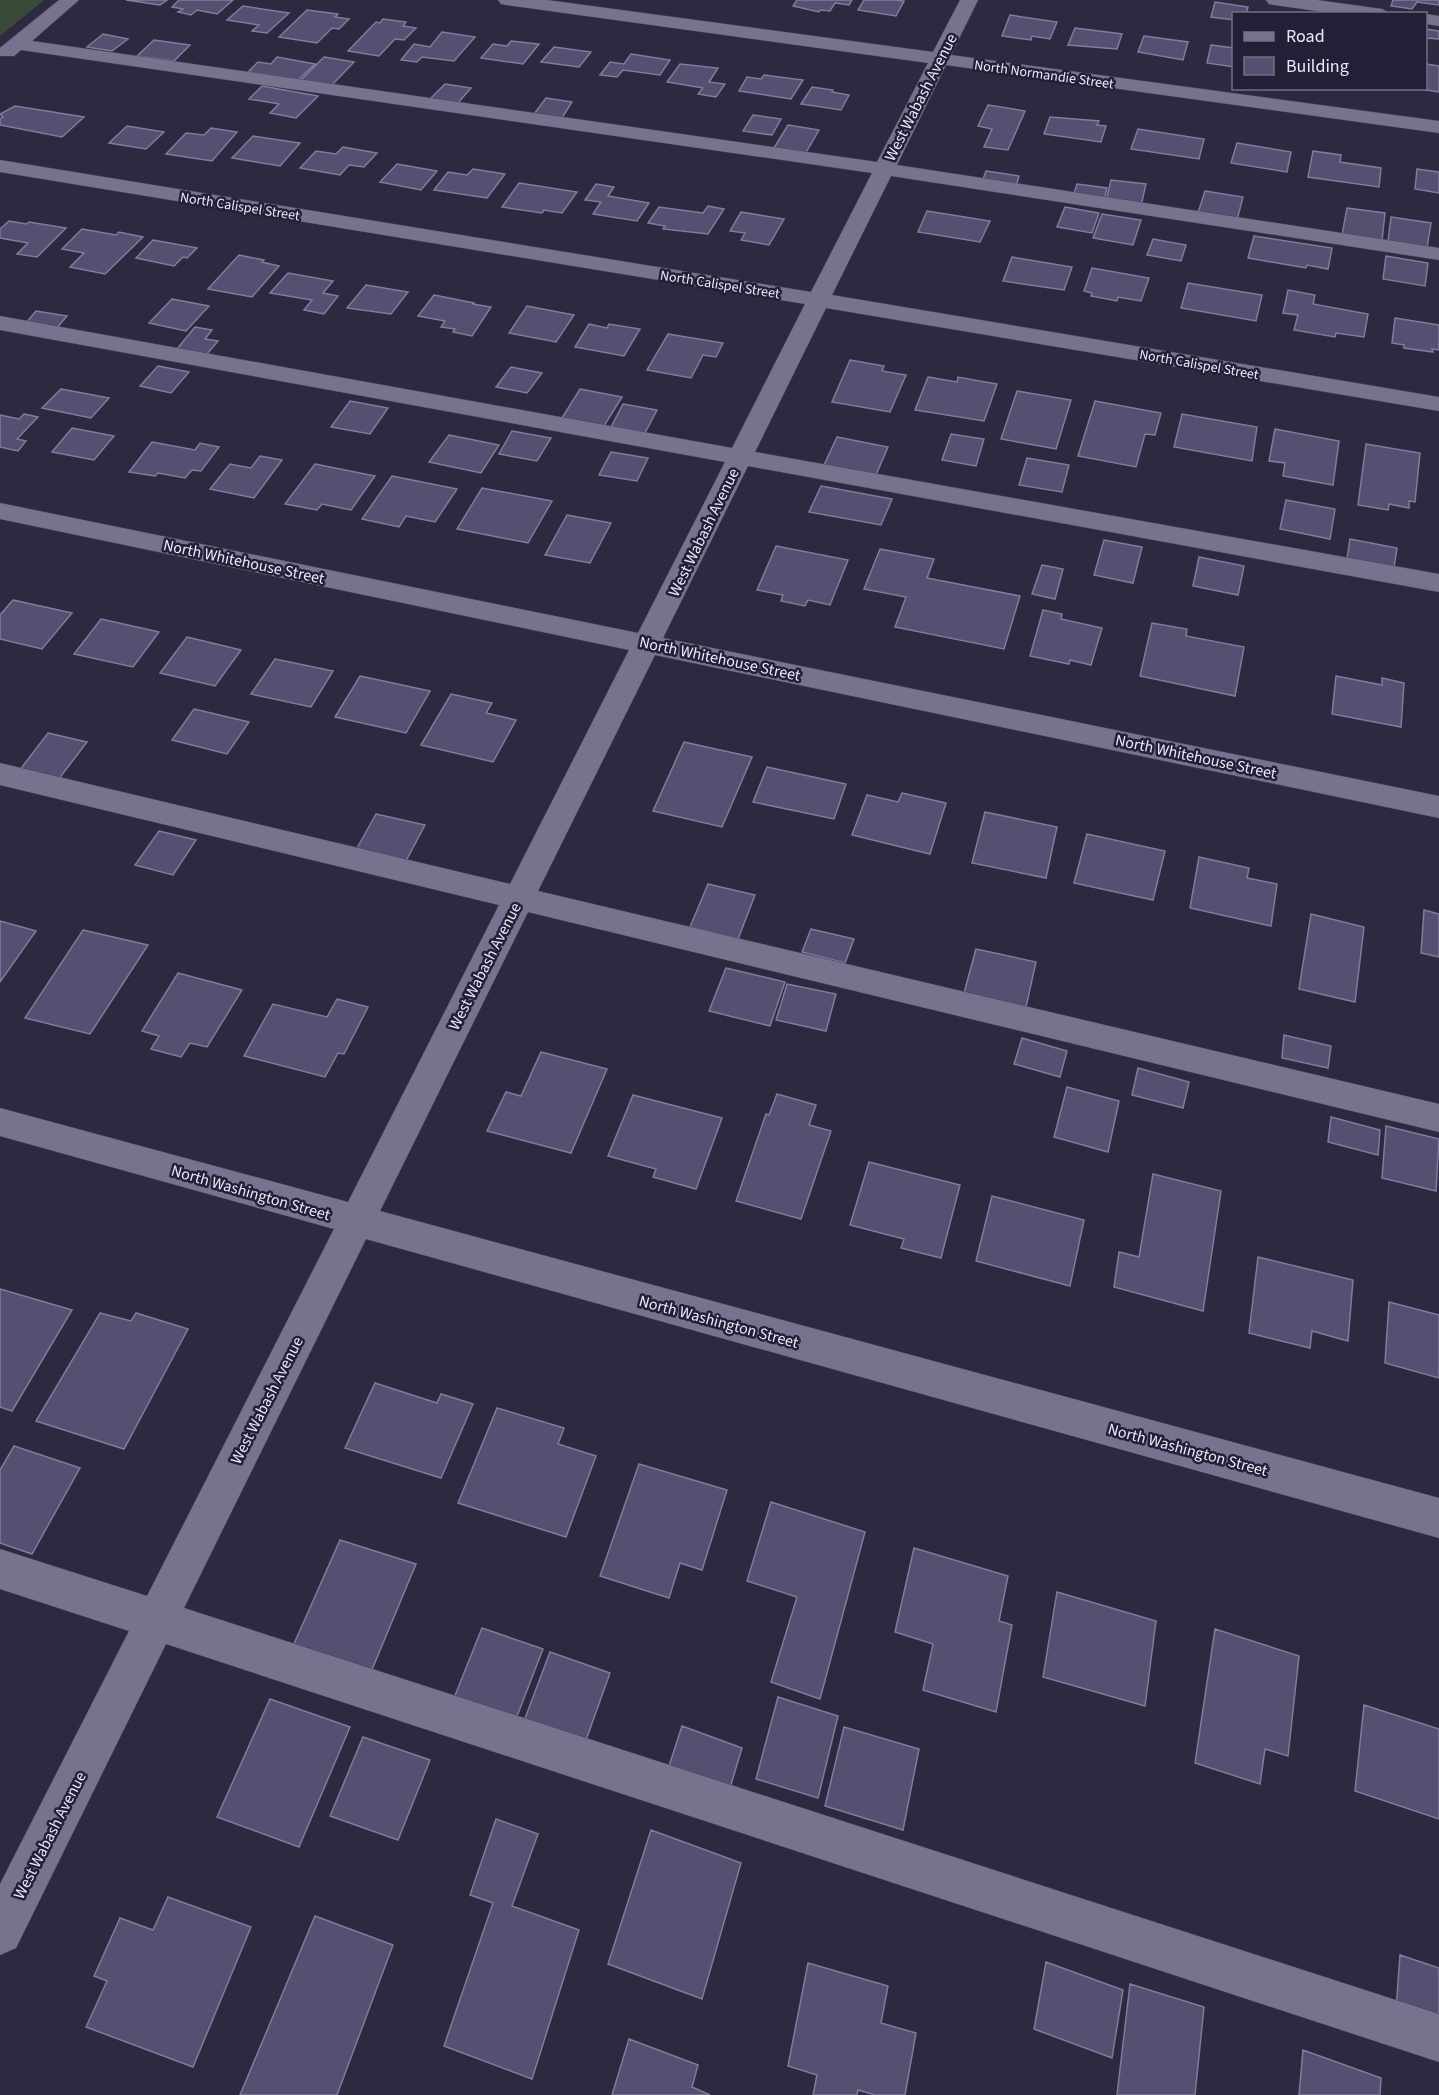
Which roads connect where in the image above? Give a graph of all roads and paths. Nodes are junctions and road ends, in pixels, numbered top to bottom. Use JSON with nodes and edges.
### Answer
{"nodes":[{"id":1,"x":70,"y":0,"type":"edge"},
{"id":2,"x":507,"y":0,"type":"edge"},
{"id":3,"x":969,"y":0,"type":"edge"},
{"id":4,"x":1275,"y":0,"type":"edge"},
{"id":5,"x":1367,"y":12,"type":"edge"},
{"id":6,"x":17,"y":44,"type":"junction"},
{"id":7,"x":0,"y":58,"type":"edge"},
{"id":8,"x":939,"y":60,"type":"junction"},
{"id":9,"x":1439,"y":127,"type":"edge"},
{"id":10,"x":0,"y":166,"type":"edge"},
{"id":11,"x":884,"y":169,"type":"junction"},
{"id":12,"x":1439,"y":254,"type":"edge"},
{"id":13,"x":819,"y":300,"type":"junction"},
{"id":14,"x":0,"y":323,"type":"edge"},
{"id":15,"x":1439,"y":404,"type":"edge"},
{"id":16,"x":740,"y":457,"type":"junction"},
{"id":17,"x":0,"y":511,"type":"edge"},
{"id":18,"x":1439,"y":583,"type":"edge"},
{"id":19,"x":647,"y":643,"type":"junction"},
{"id":20,"x":0,"y":774,"type":"edge"},
{"id":21,"x":1439,"y":807,"type":"edge"},
{"id":22,"x":519,"y":898,"type":"junction"},
{"id":23,"x":1439,"y":1118,"type":"edge"},
{"id":24,"x":0,"y":1122,"type":"edge"},
{"id":25,"x":356,"y":1221,"type":"junction"},
{"id":26,"x":1439,"y":1518,"type":"edge"},
{"id":27,"x":0,"y":1569,"type":"edge"},
{"id":28,"x":157,"y":1619,"type":"junction"},
{"id":29,"x":0,"y":1932,"type":"edge"},
{"id":30,"x":1439,"y":2038,"type":"edge"}],
"edges":[{"from":1,"to":6,"type":"street"},
{"from":2,"to":8,"type":"street","name":"North Normandie Street"},
{"from":3,"to":8,"type":"street","name":"West Wabash Avenue"},
{"from":4,"to":5,"type":"street"},
{"from":6,"to":7,"type":"street"},
{"from":6,"to":11,"type":"street"},
{"from":8,"to":9,"type":"street","name":"North Normandie Street"},
{"from":8,"to":11,"type":"street","name":"West Wabash Avenue"},
{"from":10,"to":13,"type":"street","name":"North Calispel Street"},
{"from":11,"to":12,"type":"street"},
{"from":11,"to":13,"type":"street","name":"West Wabash Avenue"},
{"from":13,"to":15,"type":"street","name":"North Calispel Street"},
{"from":13,"to":16,"type":"street","name":"West Wabash Avenue"},
{"from":14,"to":16,"type":"street"},
{"from":16,"to":18,"type":"street"},
{"from":16,"to":19,"type":"street","name":"West Wabash Avenue"},
{"from":17,"to":19,"type":"street","name":"North Whitehouse Street"},
{"from":19,"to":21,"type":"street","name":"North Whitehouse Street"},
{"from":19,"to":22,"type":"street","name":"West Wabash Avenue"},
{"from":20,"to":22,"type":"street"},
{"from":22,"to":23,"type":"street"},
{"from":22,"to":25,"type":"street","name":"West Wabash Avenue"},
{"from":24,"to":25,"type":"street","name":"North Washington Street"},
{"from":25,"to":26,"type":"street","name":"North Washington Street"},
{"from":25,"to":28,"type":"street","name":"West Wabash Avenue"},
{"from":27,"to":28,"type":"street"},
{"from":28,"to":29,"type":"street","name":"West Wabash Avenue"},
{"from":28,"to":30,"type":"street"}]}
